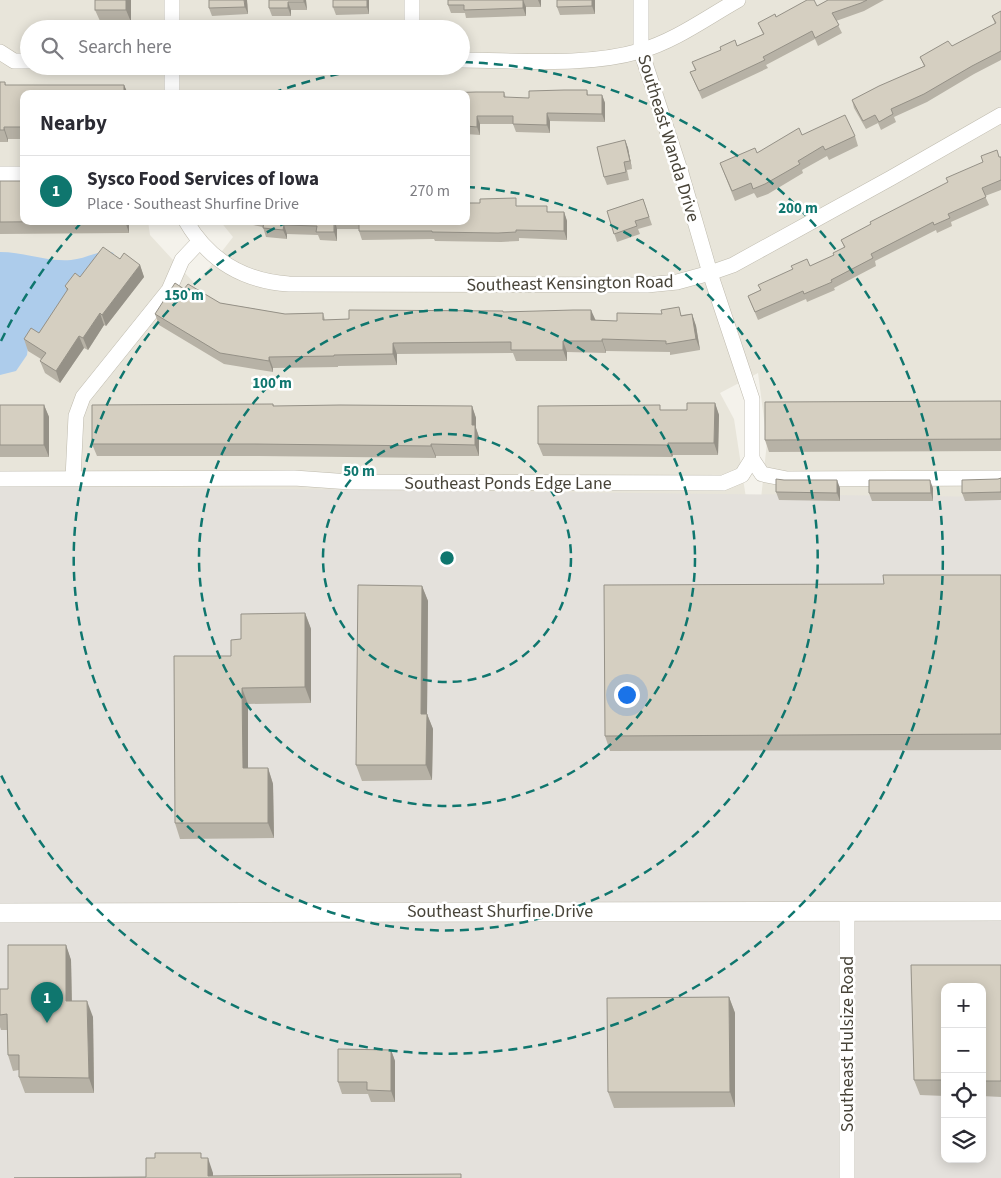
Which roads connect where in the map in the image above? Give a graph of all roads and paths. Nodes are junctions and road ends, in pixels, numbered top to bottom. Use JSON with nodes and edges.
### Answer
{"nodes":[{"id":1,"x":172,"y":0,"type":"edge"},
{"id":2,"x":412,"y":0,"type":"edge"},
{"id":3,"x":641,"y":0,"type":"edge"},
{"id":4,"x":738,"y":0,"type":"edge"},
{"id":5,"x":172,"y":20,"type":"edge"},
{"id":6,"x":412,"y":20,"type":"edge"},
{"id":7,"x":641,"y":50,"type":"junction"},
{"id":8,"x":0,"y":52,"type":"edge"},
{"id":9,"x":470,"y":60,"type":"edge"},
{"id":10,"x":20,"y":61,"type":"edge"},
{"id":11,"x":172,"y":75,"type":"edge"},
{"id":12,"x":172,"y":90,"type":"edge"},
{"id":13,"x":1001,"y":115,"type":"edge"},
{"id":14,"x":0,"y":174,"type":"edge"},
{"id":15,"x":20,"y":174,"type":"edge"},
{"id":16,"x":188,"y":225,"type":"edge"},
{"id":17,"x":199,"y":242,"type":"junction"},
{"id":18,"x":710,"y":273,"type":"junction"},
{"id":19,"x":752,"y":459,"type":"junction"},
{"id":20,"x":74,"y":478,"type":"junction"},
{"id":21,"x":1001,"y":478,"type":"edge"},
{"id":22,"x":0,"y":479,"type":"edge"},
{"id":23,"x":847,"y":911,"type":"junction"},
{"id":24,"x":1001,"y":911,"type":"edge"},
{"id":25,"x":0,"y":913,"type":"edge"},
{"id":26,"x":847,"y":1178,"type":"edge"}],
"edges":[{"from":1,"to":5,"type":"street"},
{"from":2,"to":6,"type":"street"},
{"from":3,"to":7,"type":"street","name":"Southeast Wanda Drive"},
{"from":4,"to":7,"type":"street"},
{"from":7,"to":9,"type":"street"},
{"from":7,"to":18,"type":"street","name":"Southeast Wanda Drive"},
{"from":8,"to":10,"type":"street"},
{"from":11,"to":12,"type":"street"},
{"from":13,"to":18,"type":"street","name":"Southeast Kensington Road"},
{"from":14,"to":15,"type":"street"},
{"from":16,"to":17,"type":"street","name":"Southeast Kensington Road"},
{"from":17,"to":18,"type":"street","name":"Southeast Kensington Road"},
{"from":17,"to":20,"type":"street"},
{"from":18,"to":19,"type":"street"},
{"from":19,"to":20,"type":"street","name":"Southeast Ponds Edge Lane"},
{"from":19,"to":21,"type":"street"},
{"from":20,"to":22,"type":"street","name":"Southeast Ponds Edge Lane"},
{"from":23,"to":24,"type":"street","name":"Southeast Shurfine Drive"},
{"from":23,"to":25,"type":"street","name":"Southeast Shurfine Drive"},
{"from":23,"to":26,"type":"street","name":"Southeast Hulsize Road"}]}
